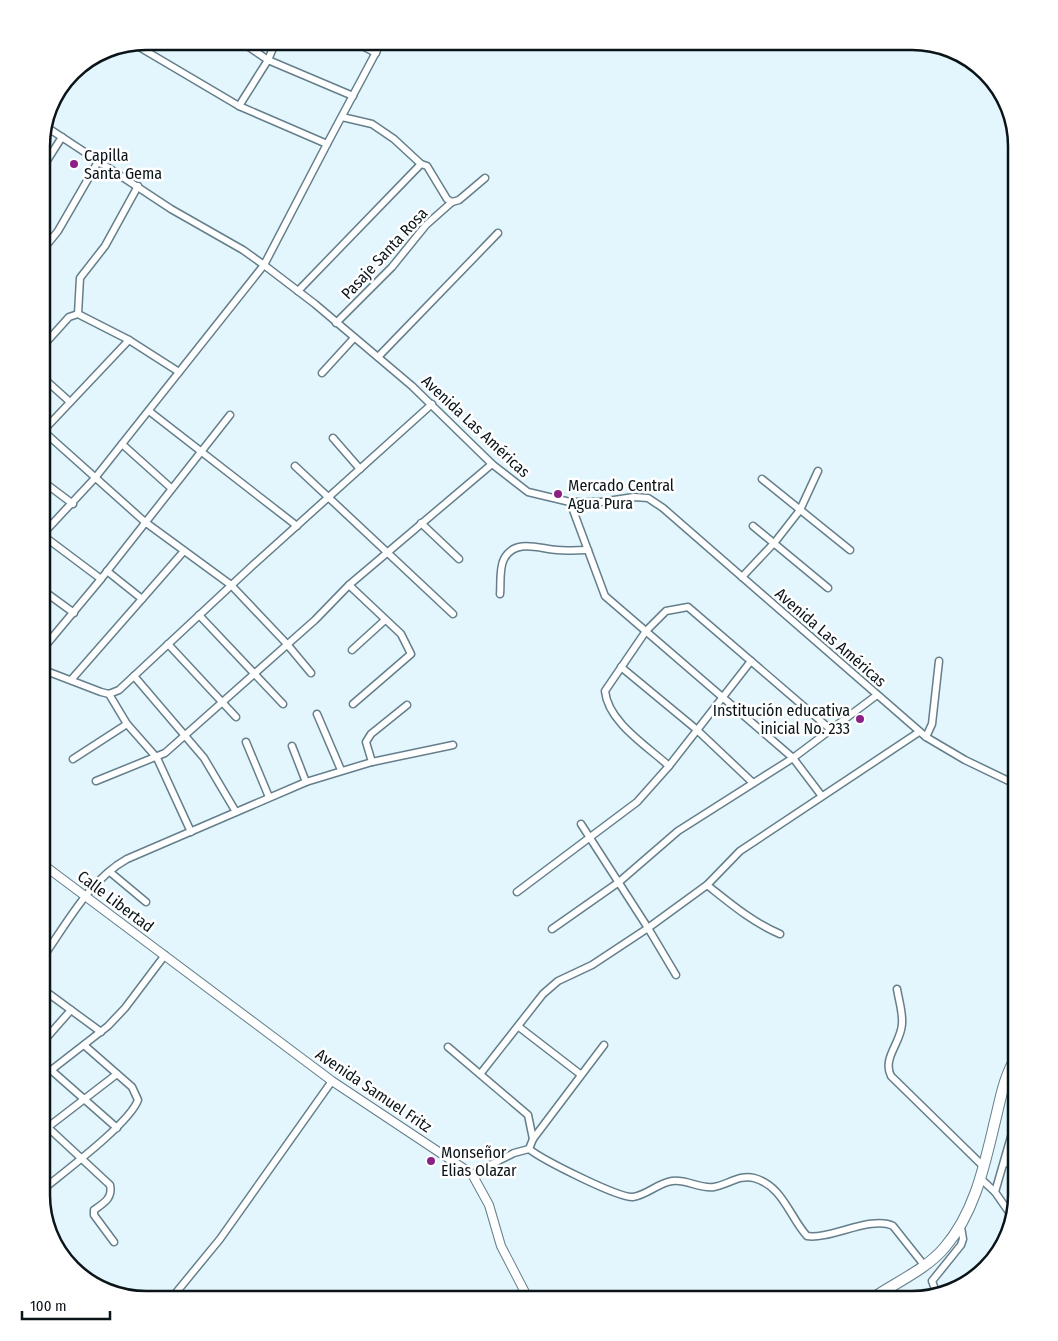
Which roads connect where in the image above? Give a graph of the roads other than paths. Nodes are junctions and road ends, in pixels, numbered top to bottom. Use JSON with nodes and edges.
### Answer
{"nodes":[{"id":1,"x":144,"y":50,"type":"edge"},
{"id":2,"x":253,"y":50,"type":"edge"},
{"id":3,"x":272,"y":50,"type":"edge"},
{"id":4,"x":370,"y":50,"type":"edge"},
{"id":5,"x":378,"y":50,"type":"edge"},
{"id":6,"x":376,"y":53,"type":"junction"},
{"id":7,"x":268,"y":60,"type":"junction"},
{"id":8,"x":353,"y":96,"type":"junction"},
{"id":9,"x":240,"y":106,"type":"junction"},
{"id":10,"x":342,"y":117,"type":"junction"},
{"id":11,"x":51,"y":130,"type":"edge"},
{"id":12,"x":62,"y":137,"type":"junction"},
{"id":13,"x":327,"y":144,"type":"junction"},
{"id":14,"x":50,"y":157,"type":"edge"},
{"id":15,"x":99,"y":160,"type":"junction"},
{"id":16,"x":421,"y":164,"type":"junction"},
{"id":17,"x":485,"y":178,"type":"dead end"},
{"id":18,"x":138,"y":186,"type":"junction"},
{"id":19,"x":452,"y":202,"type":"junction"},
{"id":20,"x":498,"y":233,"type":"dead end"},
{"id":21,"x":50,"y":242,"type":"edge"},
{"id":22,"x":264,"y":264,"type":"junction"},
{"id":23,"x":298,"y":291,"type":"junction"},
{"id":24,"x":78,"y":314,"type":"junction"},
{"id":25,"x":336,"y":323,"type":"junction"},
{"id":26,"x":354,"y":338,"type":"junction"},
{"id":27,"x":50,"y":339,"type":"edge"},
{"id":28,"x":130,"y":340,"type":"junction"},
{"id":29,"x":378,"y":357,"type":"junction"},
{"id":30,"x":179,"y":372,"type":"junction"},
{"id":31,"x":322,"y":373,"type":"dead end"},
{"id":32,"x":50,"y":383,"type":"edge"},
{"id":33,"x":70,"y":402,"type":"junction"},
{"id":34,"x":432,"y":404,"type":"junction"},
{"id":35,"x":149,"y":410,"type":"junction"},
{"id":36,"x":230,"y":415,"type":"dead end"},
{"id":37,"x":50,"y":423,"type":"edge"},
{"id":38,"x":50,"y":438,"type":"edge"},
{"id":39,"x":333,"y":438,"type":"dead end"},
{"id":40,"x":122,"y":444,"type":"junction"},
{"id":41,"x":201,"y":451,"type":"junction"},
{"id":42,"x":492,"y":464,"type":"junction"},
{"id":43,"x":295,"y":466,"type":"dead end"},
{"id":44,"x":360,"y":469,"type":"junction"},
{"id":45,"x":818,"y":472,"type":"dead end"},
{"id":46,"x":95,"y":478,"type":"junction"},
{"id":47,"x":762,"y":479,"type":"dead end"},
{"id":48,"x":50,"y":487,"type":"edge"},
{"id":49,"x":171,"y":488,"type":"junction"},
{"id":50,"x":330,"y":497,"type":"junction"},
{"id":51,"x":570,"y":502,"type":"junction"},
{"id":52,"x":73,"y":504,"type":"junction"},
{"id":53,"x":800,"y":510,"type":"junction"},
{"id":54,"x":145,"y":522,"type":"junction"},
{"id":55,"x":421,"y":523,"type":"junction"},
{"id":56,"x":297,"y":526,"type":"junction"},
{"id":57,"x":753,"y":526,"type":"dead end"},
{"id":58,"x":50,"y":527,"type":"edge"},
{"id":59,"x":50,"y":541,"type":"edge"},
{"id":60,"x":775,"y":542,"type":"junction"},
{"id":61,"x":588,"y":550,"type":"junction"},
{"id":62,"x":850,"y":550,"type":"dead end"},
{"id":63,"x":184,"y":551,"type":"junction"},
{"id":64,"x":388,"y":552,"type":"junction"},
{"id":65,"x":458,"y":559,"type":"dead end"},
{"id":66,"x":107,"y":572,"type":"junction"},
{"id":67,"x":742,"y":577,"type":"junction"},
{"id":68,"x":101,"y":579,"type":"junction"},
{"id":69,"x":349,"y":585,"type":"junction"},
{"id":70,"x":231,"y":586,"type":"junction"},
{"id":71,"x":828,"y":588,"type":"dead end"},
{"id":72,"x":500,"y":594,"type":"dead end"},
{"id":73,"x":50,"y":595,"type":"edge"},
{"id":74,"x":142,"y":599,"type":"junction"},
{"id":75,"x":74,"y":613,"type":"junction"},
{"id":76,"x":453,"y":614,"type":"dead end"},
{"id":77,"x":199,"y":615,"type":"junction"},
{"id":78,"x":385,"y":620,"type":"junction"},
{"id":79,"x":646,"y":631,"type":"junction"},
{"id":80,"x":50,"y":639,"type":"edge"},
{"id":81,"x":286,"y":643,"type":"junction"},
{"id":82,"x":168,"y":644,"type":"junction"},
{"id":83,"x":352,"y":650,"type":"dead end"},
{"id":84,"x":939,"y":660,"type":"dead end"},
{"id":85,"x":751,"y":661,"type":"junction"},
{"id":86,"x":621,"y":667,"type":"junction"},
{"id":87,"x":50,"y":672,"type":"edge"},
{"id":88,"x":254,"y":673,"type":"junction"},
{"id":89,"x":311,"y":673,"type":"dead end"},
{"id":90,"x":134,"y":676,"type":"junction"},
{"id":91,"x":71,"y":680,"type":"junction"},
{"id":92,"x":109,"y":694,"type":"junction"},
{"id":93,"x":877,"y":695,"type":"junction"},
{"id":94,"x":722,"y":697,"type":"junction"},
{"id":95,"x":222,"y":702,"type":"junction"},
{"id":96,"x":283,"y":704,"type":"dead end"},
{"id":97,"x":354,"y":704,"type":"dead end"},
{"id":98,"x":407,"y":705,"type":"dead end"},
{"id":99,"x":317,"y":714,"type":"dead end"},
{"id":100,"x":236,"y":717,"type":"dead end"},
{"id":101,"x":127,"y":724,"type":"junction"},
{"id":102,"x":696,"y":729,"type":"junction"},
{"id":103,"x":830,"y":729,"type":"junction"},
{"id":104,"x":920,"y":732,"type":"junction"},
{"id":105,"x":186,"y":734,"type":"junction"},
{"id":106,"x":926,"y":737,"type":"junction"},
{"id":107,"x":246,"y":742,"type":"dead end"},
{"id":108,"x":453,"y":745,"type":"dead end"},
{"id":109,"x":292,"y":746,"type":"dead end"},
{"id":110,"x":73,"y":758,"type":"dead end"},
{"id":111,"x":157,"y":758,"type":"junction"},
{"id":112,"x":793,"y":758,"type":"junction"},
{"id":113,"x":372,"y":762,"type":"junction"},
{"id":114,"x":669,"y":766,"type":"junction"},
{"id":115,"x":341,"y":770,"type":"junction"},
{"id":116,"x":96,"y":781,"type":"dead end"},
{"id":117,"x":1008,"y":781,"type":"edge"},
{"id":118,"x":306,"y":782,"type":"junction"},
{"id":119,"x":752,"y":782,"type":"junction"},
{"id":120,"x":821,"y":795,"type":"junction"},
{"id":121,"x":269,"y":797,"type":"junction"},
{"id":122,"x":236,"y":812,"type":"junction"},
{"id":123,"x":581,"y":824,"type":"dead end"},
{"id":124,"x":191,"y":832,"type":"junction"},
{"id":125,"x":590,"y":837,"type":"junction"},
{"id":126,"x":50,"y":871,"type":"edge"},
{"id":127,"x":110,"y":872,"type":"junction"},
{"id":128,"x":619,"y":882,"type":"junction"},
{"id":129,"x":707,"y":885,"type":"junction"},
{"id":130,"x":517,"y":892,"type":"dead end"},
{"id":131,"x":86,"y":896,"type":"junction"},
{"id":132,"x":146,"y":902,"type":"dead end"},
{"id":133,"x":648,"y":928,"type":"junction"},
{"id":134,"x":552,"y":929,"type":"dead end"},
{"id":135,"x":780,"y":934,"type":"dead end"},
{"id":136,"x":50,"y":947,"type":"edge"},
{"id":137,"x":165,"y":955,"type":"junction"},
{"id":138,"x":174,"y":962,"type":"joint"},
{"id":139,"x":676,"y":975,"type":"dead end"},
{"id":140,"x":897,"y":990,"type":"dead end"},
{"id":141,"x":50,"y":995,"type":"edge"},
{"id":142,"x":71,"y":1010,"type":"junction"},
{"id":143,"x":519,"y":1027,"type":"junction"},
{"id":144,"x":101,"y":1032,"type":"junction"},
{"id":145,"x":50,"y":1034,"type":"edge"},
{"id":146,"x":84,"y":1044,"type":"junction"},
{"id":147,"x":604,"y":1045,"type":"dead end"},
{"id":148,"x":448,"y":1047,"type":"dead end"},
{"id":149,"x":52,"y":1070,"type":"joint"},
{"id":150,"x":481,"y":1073,"type":"junction"},
{"id":151,"x":117,"y":1074,"type":"junction"},
{"id":152,"x":580,"y":1074,"type":"junction"},
{"id":153,"x":1008,"y":1074,"type":"edge"},
{"id":154,"x":332,"y":1081,"type":"junction"},
{"id":155,"x":84,"y":1099,"type":"junction"},
{"id":156,"x":50,"y":1126,"type":"edge"},
{"id":157,"x":117,"y":1128,"type":"junction"},
{"id":158,"x":50,"y":1130,"type":"edge"},
{"id":159,"x":533,"y":1139,"type":"junction"},
{"id":160,"x":529,"y":1149,"type":"junction"},
{"id":161,"x":1008,"y":1149,"type":"edge"},
{"id":162,"x":81,"y":1158,"type":"junction"},
{"id":163,"x":1008,"y":1161,"type":"edge"},
{"id":164,"x":1004,"y":1164,"type":"junction"},
{"id":165,"x":984,"y":1166,"type":"junction"},
{"id":166,"x":472,"y":1174,"type":"junction"},
{"id":167,"x":980,"y":1178,"type":"junction"},
{"id":168,"x":50,"y":1184,"type":"edge"},
{"id":169,"x":995,"y":1192,"type":"junction"},
{"id":170,"x":1007,"y":1209,"type":"edge"},
{"id":171,"x":961,"y":1227,"type":"junction"},
{"id":172,"x":114,"y":1242,"type":"dead end"},
{"id":173,"x":924,"y":1265,"type":"junction"},
{"id":174,"x":935,"y":1288,"type":"edge"},
{"id":175,"x":177,"y":1291,"type":"edge"},
{"id":176,"x":524,"y":1291,"type":"edge"},
{"id":177,"x":884,"y":1291,"type":"edge"}],
"edges":[{"from":1,"to":9,"type":"street"},
{"from":2,"to":7,"type":"street"},
{"from":3,"to":7,"type":"street"},
{"from":4,"to":6,"type":"street"},
{"from":5,"to":6,"type":"street"},
{"from":6,"to":8,"type":"street"},
{"from":7,"to":8,"type":"street"},
{"from":7,"to":9,"type":"street"},
{"from":8,"to":10,"type":"street"},
{"from":9,"to":13,"type":"street"},
{"from":10,"to":13,"type":"street"},
{"from":10,"to":16,"type":"street"},
{"from":11,"to":12,"type":"street","name":"Avenida Las Américas"},
{"from":12,"to":14,"type":"street"},
{"from":12,"to":15,"type":"street","name":"Avenida Las Américas"},
{"from":13,"to":22,"type":"street"},
{"from":15,"to":18,"type":"street","name":"Avenida Las Américas"},
{"from":15,"to":21,"type":"street"},
{"from":16,"to":19,"type":"street"},
{"from":16,"to":23,"type":"street"},
{"from":17,"to":19,"type":"street","name":"Pasaje Santa Rosa"},
{"from":18,"to":22,"type":"street","name":"Avenida Las Américas"},
{"from":18,"to":24,"type":"street"},
{"from":19,"to":25,"type":"street","name":"Pasaje Santa Rosa"},
{"from":20,"to":29,"type":"street"},
{"from":22,"to":23,"type":"street","name":"Avenida Las Américas"},
{"from":22,"to":30,"type":"street"},
{"from":23,"to":25,"type":"street","name":"Avenida Las Américas"},
{"from":24,"to":27,"type":"street"},
{"from":24,"to":28,"type":"street"},
{"from":25,"to":26,"type":"street","name":"Avenida Las Américas"},
{"from":26,"to":29,"type":"street","name":"Avenida Las Américas"},
{"from":26,"to":31,"type":"street"},
{"from":28,"to":30,"type":"street"},
{"from":28,"to":33,"type":"street"},
{"from":29,"to":34,"type":"street","name":"Avenida Las Américas"},
{"from":30,"to":35,"type":"street"},
{"from":32,"to":33,"type":"street"},
{"from":33,"to":37,"type":"street"},
{"from":34,"to":42,"type":"street","name":"Avenida Las Américas"},
{"from":34,"to":44,"type":"street"},
{"from":35,"to":40,"type":"street"},
{"from":35,"to":41,"type":"street"},
{"from":36,"to":41,"type":"street"},
{"from":38,"to":46,"type":"street"},
{"from":39,"to":44,"type":"street"},
{"from":40,"to":46,"type":"street"},
{"from":40,"to":49,"type":"street"},
{"from":41,"to":49,"type":"street"},
{"from":41,"to":56,"type":"street"},
{"from":42,"to":51,"type":"street","name":"Avenida Las Américas"},
{"from":42,"to":55,"type":"street"},
{"from":43,"to":50,"type":"street"},
{"from":44,"to":50,"type":"street"},
{"from":45,"to":53,"type":"street"},
{"from":46,"to":52,"type":"street"},
{"from":46,"to":54,"type":"street"},
{"from":47,"to":53,"type":"street"},
{"from":48,"to":52,"type":"street"},
{"from":49,"to":54,"type":"street"},
{"from":50,"to":56,"type":"street"},
{"from":50,"to":64,"type":"street"},
{"from":51,"to":61,"type":"street"},
{"from":51,"to":67,"type":"street","name":"Avenida Las Américas"},
{"from":52,"to":58,"type":"street"},
{"from":53,"to":60,"type":"street"},
{"from":53,"to":62,"type":"street"},
{"from":54,"to":63,"type":"street"},
{"from":54,"to":66,"type":"street"},
{"from":55,"to":64,"type":"street"},
{"from":55,"to":65,"type":"street"},
{"from":56,"to":70,"type":"street"},
{"from":57,"to":60,"type":"street"},
{"from":59,"to":68,"type":"street"},
{"from":60,"to":67,"type":"street"},
{"from":60,"to":71,"type":"street"},
{"from":61,"to":72,"type":"street"},
{"from":61,"to":79,"type":"street"},
{"from":63,"to":70,"type":"street"},
{"from":63,"to":74,"type":"street"},
{"from":64,"to":69,"type":"street"},
{"from":64,"to":76,"type":"street"},
{"from":66,"to":68,"type":"street"},
{"from":66,"to":74,"type":"street"},
{"from":67,"to":93,"type":"street","name":"Avenida Las Américas"},
{"from":68,"to":75,"type":"street"},
{"from":69,"to":78,"type":"street"},
{"from":69,"to":81,"type":"street"},
{"from":70,"to":77,"type":"street"},
{"from":70,"to":81,"type":"street"},
{"from":73,"to":75,"type":"street"},
{"from":74,"to":91,"type":"street"},
{"from":75,"to":80,"type":"street"},
{"from":77,"to":82,"type":"street"},
{"from":77,"to":88,"type":"street"},
{"from":78,"to":83,"type":"street"},
{"from":78,"to":97,"type":"street"},
{"from":79,"to":85,"type":"street"},
{"from":79,"to":86,"type":"street"},
{"from":79,"to":94,"type":"street"},
{"from":81,"to":88,"type":"street"},
{"from":81,"to":89,"type":"street"},
{"from":82,"to":90,"type":"street"},
{"from":82,"to":95,"type":"street"},
{"from":84,"to":106,"type":"street"},
{"from":85,"to":94,"type":"street"},
{"from":85,"to":103,"type":"street"},
{"from":86,"to":102,"type":"street"},
{"from":86,"to":114,"type":"street"},
{"from":87,"to":91,"type":"street"},
{"from":88,"to":95,"type":"street"},
{"from":88,"to":96,"type":"street"},
{"from":90,"to":92,"type":"street"},
{"from":90,"to":105,"type":"street"},
{"from":91,"to":92,"type":"street"},
{"from":92,"to":101,"type":"street"},
{"from":93,"to":103,"type":"street"},
{"from":93,"to":104,"type":"street","name":"Avenida Las Américas"},
{"from":94,"to":102,"type":"street"},
{"from":94,"to":112,"type":"street"},
{"from":95,"to":100,"type":"street"},
{"from":95,"to":105,"type":"street"},
{"from":98,"to":113,"type":"street"},
{"from":99,"to":115,"type":"street"},
{"from":101,"to":110,"type":"street"},
{"from":101,"to":111,"type":"street"},
{"from":102,"to":114,"type":"street"},
{"from":102,"to":119,"type":"street"},
{"from":103,"to":112,"type":"street"},
{"from":104,"to":106,"type":"street","name":"Avenida Las Américas"},
{"from":104,"to":120,"type":"street"},
{"from":105,"to":111,"type":"street"},
{"from":105,"to":122,"type":"street"},
{"from":106,"to":117,"type":"street","name":"Avenida Las Américas"},
{"from":107,"to":121,"type":"street"},
{"from":108,"to":113,"type":"street"},
{"from":109,"to":118,"type":"street"},
{"from":111,"to":116,"type":"street"},
{"from":111,"to":124,"type":"street"},
{"from":112,"to":119,"type":"street"},
{"from":112,"to":120,"type":"street"},
{"from":113,"to":115,"type":"street"},
{"from":114,"to":125,"type":"street"},
{"from":115,"to":118,"type":"street"},
{"from":118,"to":121,"type":"street"},
{"from":119,"to":128,"type":"street"},
{"from":120,"to":129,"type":"street"},
{"from":121,"to":122,"type":"street"},
{"from":122,"to":124,"type":"street"},
{"from":123,"to":125,"type":"street"},
{"from":124,"to":127,"type":"street"},
{"from":125,"to":128,"type":"street"},
{"from":125,"to":130,"type":"street"},
{"from":126,"to":131,"type":"street","name":"Calle Libertad"},
{"from":127,"to":131,"type":"street"},
{"from":127,"to":132,"type":"street"},
{"from":128,"to":133,"type":"street"},
{"from":128,"to":134,"type":"street"},
{"from":129,"to":133,"type":"street"},
{"from":129,"to":135,"type":"street"},
{"from":131,"to":136,"type":"street"},
{"from":131,"to":137,"type":"street","name":"Calle Libertad"},
{"from":133,"to":139,"type":"street"},
{"from":133,"to":143,"type":"street"},
{"from":137,"to":138,"type":"street","name":"Calle Libertad"},
{"from":137,"to":144,"type":"street"},
{"from":138,"to":154,"type":"street","name":"Avenida Samuel Fritz"},
{"from":140,"to":165,"type":"street"},
{"from":141,"to":142,"type":"street"},
{"from":142,"to":144,"type":"street"},
{"from":142,"to":145,"type":"street"},
{"from":143,"to":150,"type":"street"},
{"from":143,"to":152,"type":"street"},
{"from":144,"to":146,"type":"street"},
{"from":146,"to":149,"type":"street"},
{"from":146,"to":151,"type":"street"},
{"from":147,"to":152,"type":"street"},
{"from":148,"to":150,"type":"street"},
{"from":149,"to":155,"type":"street"},
{"from":150,"to":159,"type":"street"},
{"from":151,"to":155,"type":"street"},
{"from":151,"to":157,"type":"street"},
{"from":152,"to":159,"type":"street"},
{"from":153,"to":165,"type":"main road"},
{"from":154,"to":166,"type":"street","name":"Avenida Samuel Fritz"},
{"from":154,"to":175,"type":"street"},
{"from":155,"to":156,"type":"street"},
{"from":155,"to":157,"type":"street"},
{"from":157,"to":162,"type":"street"},
{"from":158,"to":162,"type":"street"},
{"from":159,"to":160,"type":"street"},
{"from":160,"to":166,"type":"street"},
{"from":160,"to":173,"type":"street"},
{"from":161,"to":164,"type":"street"},
{"from":162,"to":168,"type":"street"},
{"from":162,"to":172,"type":"street"},
{"from":163,"to":164,"type":"street"},
{"from":164,"to":169,"type":"street"},
{"from":165,"to":167,"type":"main road"},
{"from":166,"to":176,"type":"street","name":"Avenida Samuel Fritz"},
{"from":167,"to":169,"type":"street"},
{"from":167,"to":171,"type":"main road"},
{"from":169,"to":170,"type":"street"},
{"from":171,"to":173,"type":"main road"},
{"from":171,"to":174,"type":"street"},
{"from":173,"to":177,"type":"main road"}]}
